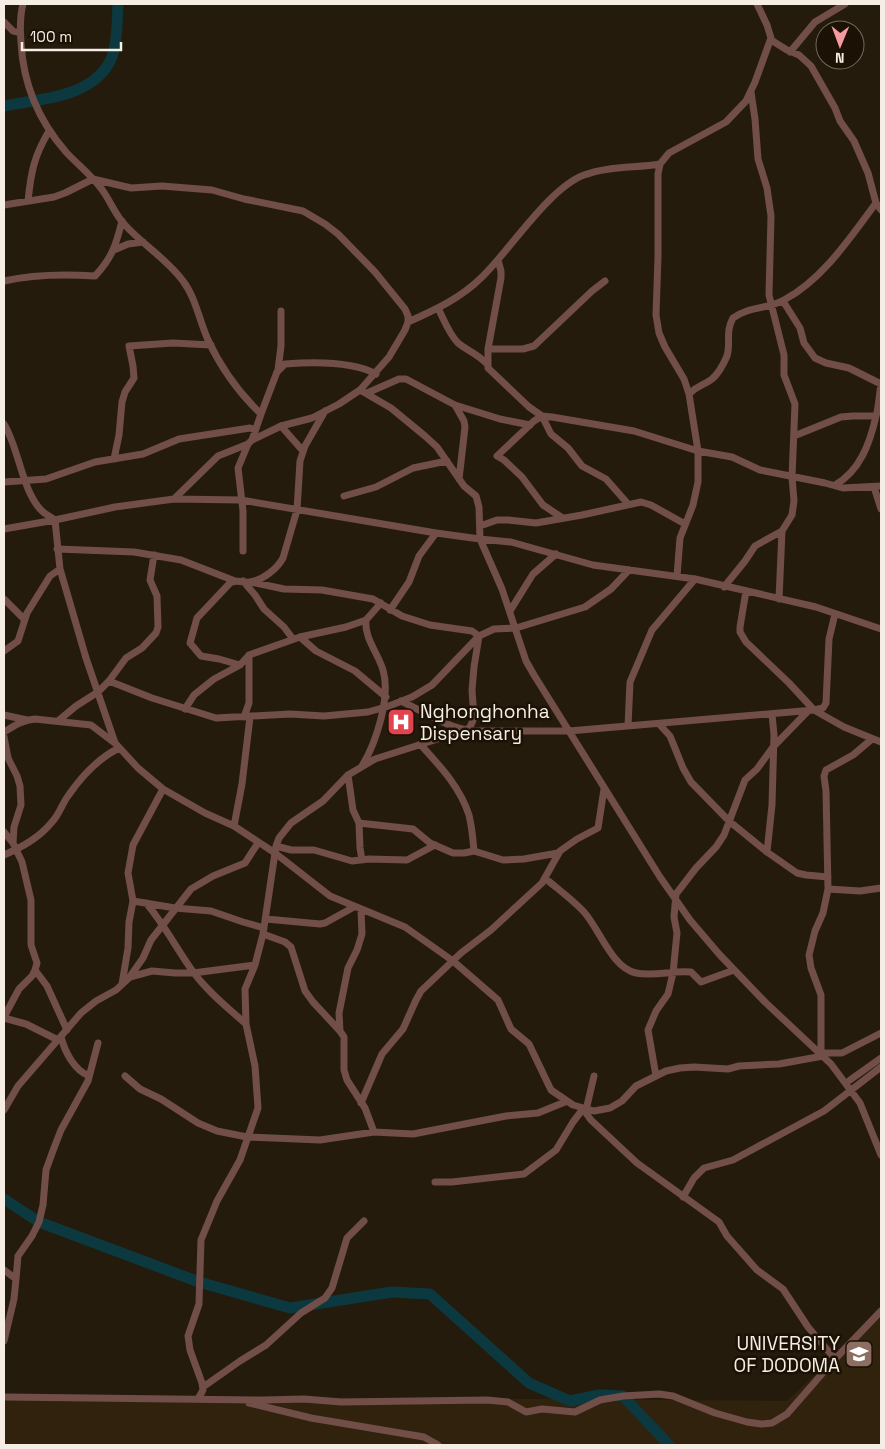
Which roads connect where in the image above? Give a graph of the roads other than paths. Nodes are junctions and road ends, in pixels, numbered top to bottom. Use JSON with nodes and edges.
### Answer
{"nodes":[{"id":1,"x":23,"y":4,"type":"edge"},
{"id":2,"x":758,"y":4,"type":"edge"},
{"id":3,"x":845,"y":4,"type":"edge"},
{"id":4,"x":4,"y":22,"type":"edge"},
{"id":5,"x":20,"y":33,"type":"junction"},
{"id":6,"x":771,"y":40,"type":"junction"},
{"id":7,"x":790,"y":52,"type":"junction"},
{"id":8,"x":751,"y":92,"type":"junction"},
{"id":9,"x":49,"y":131,"type":"junction"},
{"id":10,"x":660,"y":164,"type":"junction"},
{"id":11,"x":93,"y":179,"type":"junction"},
{"id":12,"x":28,"y":201,"type":"junction"},
{"id":13,"x":876,"y":202,"type":"junction"},
{"id":14,"x":4,"y":205,"type":"edge"},
{"id":15,"x":881,"y":210,"type":"edge"},
{"id":16,"x":122,"y":221,"type":"junction"},
{"id":17,"x":143,"y":242,"type":"junction"},
{"id":18,"x":114,"y":250,"type":"junction"},
{"id":19,"x":498,"y":260,"type":"junction"},
{"id":20,"x":4,"y":281,"type":"edge"},
{"id":21,"x":605,"y":281,"type":"dead end"},
{"id":22,"x":783,"y":301,"type":"junction"},
{"id":23,"x":772,"y":305,"type":"junction"},
{"id":24,"x":438,"y":308,"type":"junction"},
{"id":25,"x":280,"y":310,"type":"dead end"},
{"id":26,"x":408,"y":322,"type":"junction"},
{"id":27,"x":211,"y":345,"type":"junction"},
{"id":28,"x":488,"y":349,"type":"junction"},
{"id":29,"x":487,"y":364,"type":"junction"},
{"id":30,"x":278,"y":370,"type":"junction"},
{"id":31,"x":376,"y":374,"type":"junction"},
{"id":32,"x":881,"y":384,"type":"edge"},
{"id":33,"x":363,"y":392,"type":"junction"},
{"id":34,"x":690,"y":394,"type":"junction"},
{"id":35,"x":455,"y":405,"type":"junction"},
{"id":36,"x":326,"y":411,"type":"junction"},
{"id":37,"x":261,"y":414,"type":"junction"},
{"id":38,"x":542,"y":416,"type":"junction"},
{"id":39,"x":876,"y":416,"type":"junction"},
{"id":40,"x":4,"y":424,"type":"edge"},
{"id":41,"x":530,"y":425,"type":"junction"},
{"id":42,"x":281,"y":426,"type":"junction"},
{"id":43,"x":255,"y":430,"type":"junction"},
{"id":44,"x":794,"y":436,"type":"junction"},
{"id":45,"x":250,"y":442,"type":"junction"},
{"id":46,"x":303,"y":451,"type":"junction"},
{"id":47,"x":698,"y":451,"type":"junction"},
{"id":48,"x":114,"y":459,"type":"junction"},
{"id":49,"x":447,"y":461,"type":"junction"},
{"id":50,"x":792,"y":477,"type":"junction"},
{"id":51,"x":458,"y":479,"type":"junction"},
{"id":52,"x":26,"y":480,"type":"junction"},
{"id":53,"x":4,"y":482,"type":"edge"},
{"id":54,"x":836,"y":485,"type":"junction"},
{"id":55,"x":877,"y":486,"type":"edge"},
{"id":56,"x":344,"y":496,"type":"dead end"},
{"id":57,"x":174,"y":499,"type":"junction"},
{"id":58,"x":241,"y":500,"type":"junction"},
{"id":59,"x":628,"y":504,"type":"junction"},
{"id":60,"x":881,"y":509,"type":"edge"},
{"id":61,"x":297,"y":510,"type":"junction"},
{"id":62,"x":562,"y":517,"type":"junction"},
{"id":63,"x":55,"y":520,"type":"junction"},
{"id":64,"x":685,"y":524,"type":"junction"},
{"id":65,"x":480,"y":526,"type":"junction"},
{"id":66,"x":4,"y":529,"type":"edge"},
{"id":67,"x":782,"y":531,"type":"junction"},
{"id":68,"x":436,"y":533,"type":"junction"},
{"id":69,"x":480,"y":540,"type":"junction"},
{"id":70,"x":57,"y":549,"type":"junction"},
{"id":71,"x":243,"y":551,"type":"dead end"},
{"id":72,"x":556,"y":554,"type":"junction"},
{"id":73,"x":154,"y":555,"type":"junction"},
{"id":74,"x":60,"y":568,"type":"junction"},
{"id":75,"x":629,"y":570,"type":"junction"},
{"id":76,"x":677,"y":576,"type":"junction"},
{"id":77,"x":695,"y":579,"type":"junction"},
{"id":78,"x":239,"y":581,"type":"junction"},
{"id":79,"x":251,"y":582,"type":"junction"},
{"id":80,"x":724,"y":587,"type":"junction"},
{"id":81,"x":746,"y":591,"type":"junction"},
{"id":82,"x":4,"y":599,"type":"edge"},
{"id":83,"x":778,"y":599,"type":"junction"},
{"id":84,"x":381,"y":603,"type":"junction"},
{"id":85,"x":390,"y":610,"type":"junction"},
{"id":86,"x":510,"y":611,"type":"junction"},
{"id":87,"x":835,"y":614,"type":"junction"},
{"id":88,"x":24,"y":619,"type":"junction"},
{"id":89,"x":366,"y":620,"type":"junction"},
{"id":90,"x":516,"y":628,"type":"junction"},
{"id":91,"x":881,"y":629,"type":"edge"},
{"id":92,"x":479,"y":636,"type":"junction"},
{"id":93,"x":296,"y":638,"type":"junction"},
{"id":94,"x":4,"y":651,"type":"edge"},
{"id":95,"x":249,"y":655,"type":"junction"},
{"id":96,"x":240,"y":665,"type":"junction"},
{"id":97,"x":109,"y":681,"type":"junction"},
{"id":98,"x":98,"y":692,"type":"junction"},
{"id":99,"x":384,"y":695,"type":"junction"},
{"id":100,"x":401,"y":701,"type":"junction"},
{"id":101,"x":392,"y":705,"type":"junction"},
{"id":102,"x":383,"y":708,"type":"junction"},
{"id":103,"x":185,"y":709,"type":"junction"},
{"id":104,"x":811,"y":711,"type":"junction"},
{"id":105,"x":772,"y":714,"type":"junction"},
{"id":106,"x":4,"y":715,"type":"edge"},
{"id":107,"x":247,"y":717,"type":"junction"},
{"id":108,"x":27,"y":720,"type":"junction"},
{"id":109,"x":58,"y":721,"type":"junction"},
{"id":110,"x":659,"y":724,"type":"junction"},
{"id":111,"x":628,"y":726,"type":"junction"},
{"id":112,"x":466,"y":730,"type":"junction"},
{"id":113,"x":569,"y":731,"type":"junction"},
{"id":114,"x":4,"y":732,"type":"edge"},
{"id":115,"x":4,"y":737,"type":"edge"},
{"id":116,"x":872,"y":739,"type":"junction"},
{"id":117,"x":881,"y":742,"type":"edge"},
{"id":118,"x":420,"y":744,"type":"junction"},
{"id":119,"x":117,"y":746,"type":"junction"},
{"id":120,"x":773,"y":747,"type":"junction"},
{"id":121,"x":362,"y":766,"type":"junction"},
{"id":122,"x":348,"y":775,"type":"junction"},
{"id":123,"x":604,"y":788,"type":"junction"},
{"id":124,"x":163,"y":789,"type":"junction"},
{"id":125,"x":729,"y":821,"type":"junction"},
{"id":126,"x":359,"y":823,"type":"junction"},
{"id":127,"x":234,"y":826,"type":"junction"},
{"id":128,"x":4,"y":832,"type":"edge"},
{"id":129,"x":258,"y":843,"type":"junction"},
{"id":130,"x":434,"y":845,"type":"junction"},
{"id":131,"x":15,"y":846,"type":"junction"},
{"id":132,"x":275,"y":850,"type":"junction"},
{"id":133,"x":474,"y":851,"type":"junction"},
{"id":134,"x":767,"y":852,"type":"junction"},
{"id":135,"x":558,"y":853,"type":"junction"},
{"id":136,"x":4,"y":855,"type":"edge"},
{"id":137,"x":362,"y":860,"type":"junction"},
{"id":138,"x":828,"y":877,"type":"junction"},
{"id":139,"x":546,"y":879,"type":"junction"},
{"id":140,"x":881,"y":888,"type":"edge"},
{"id":141,"x":828,"y":889,"type":"junction"},
{"id":142,"x":133,"y":901,"type":"junction"},
{"id":143,"x":676,"y":901,"type":"junction"},
{"id":144,"x":146,"y":903,"type":"junction"},
{"id":145,"x":175,"y":908,"type":"junction"},
{"id":146,"x":358,"y":908,"type":"junction"},
{"id":147,"x":266,"y":919,"type":"junction"},
{"id":148,"x":163,"y":924,"type":"junction"},
{"id":149,"x":264,"y":931,"type":"junction"},
{"id":150,"x":453,"y":961,"type":"junction"},
{"id":151,"x":255,"y":966,"type":"junction"},
{"id":152,"x":35,"y":970,"type":"junction"},
{"id":153,"x":734,"y":970,"type":"junction"},
{"id":154,"x":193,"y":973,"type":"junction"},
{"id":155,"x":673,"y":973,"type":"junction"},
{"id":156,"x":129,"y":978,"type":"junction"},
{"id":157,"x":122,"y":984,"type":"junction"},
{"id":158,"x":4,"y":1017,"type":"edge"},
{"id":159,"x":246,"y":1024,"type":"junction"},
{"id":160,"x":68,"y":1030,"type":"junction"},
{"id":161,"x":340,"y":1031,"type":"junction"},
{"id":162,"x":881,"y":1033,"type":"edge"},
{"id":163,"x":60,"y":1039,"type":"junction"},
{"id":164,"x":98,"y":1043,"type":"dead end"},
{"id":165,"x":822,"y":1055,"type":"junction"},
{"id":166,"x":881,"y":1058,"type":"edge"},
{"id":167,"x":881,"y":1067,"type":"edge"},
{"id":168,"x":89,"y":1076,"type":"junction"},
{"id":169,"x":125,"y":1076,"type":"dead end"},
{"id":170,"x":594,"y":1076,"type":"dead end"},
{"id":171,"x":656,"y":1076,"type":"junction"},
{"id":172,"x":850,"y":1080,"type":"dead end"},
{"id":173,"x":850,"y":1090,"type":"junction"},
{"id":174,"x":565,"y":1102,"type":"junction"},
{"id":175,"x":361,"y":1103,"type":"junction"},
{"id":176,"x":4,"y":1110,"type":"edge"},
{"id":177,"x":585,"y":1110,"type":"junction"},
{"id":178,"x":374,"y":1132,"type":"junction"},
{"id":179,"x":247,"y":1137,"type":"junction"},
{"id":180,"x":881,"y":1155,"type":"edge"},
{"id":181,"x":435,"y":1182,"type":"dead end"},
{"id":182,"x":683,"y":1197,"type":"junction"},
{"id":183,"x":364,"y":1222,"type":"dead end"},
{"id":184,"x":4,"y":1270,"type":"edge"},
{"id":185,"x":16,"y":1279,"type":"junction"},
{"id":186,"x":881,"y":1311,"type":"edge"},
{"id":187,"x":4,"y":1341,"type":"edge"},
{"id":188,"x":835,"y":1359,"type":"junction"},
{"id":189,"x":203,"y":1387,"type":"junction"},
{"id":190,"x":4,"y":1397,"type":"edge"},
{"id":191,"x":198,"y":1399,"type":"junction"},
{"id":192,"x":236,"y":1400,"type":"junction"},
{"id":193,"x":438,"y":1445,"type":"edge"}],
"edges":[{"from":1,"to":5,"type":"street"},
{"from":2,"to":6,"type":"street"},
{"from":3,"to":7,"type":"street"},
{"from":4,"to":5,"type":"street"},
{"from":5,"to":9,"type":"street"},
{"from":6,"to":7,"type":"street"},
{"from":6,"to":8,"type":"street"},
{"from":7,"to":13,"type":"street"},
{"from":8,"to":10,"type":"street"},
{"from":8,"to":23,"type":"street"},
{"from":9,"to":11,"type":"street"},
{"from":9,"to":12,"type":"street"},
{"from":10,"to":19,"type":"street"},
{"from":10,"to":34,"type":"street"},
{"from":11,"to":12,"type":"street"},
{"from":11,"to":16,"type":"street"},
{"from":11,"to":26,"type":"street"},
{"from":12,"to":14,"type":"street"},
{"from":13,"to":15,"type":"street"},
{"from":13,"to":22,"type":"street"},
{"from":16,"to":17,"type":"street"},
{"from":16,"to":18,"type":"street"},
{"from":17,"to":18,"type":"street"},
{"from":17,"to":27,"type":"street"},
{"from":18,"to":20,"type":"street"},
{"from":19,"to":24,"type":"street"},
{"from":19,"to":28,"type":"street"},
{"from":21,"to":28,"type":"street"},
{"from":22,"to":23,"type":"street"},
{"from":22,"to":32,"type":"street"},
{"from":23,"to":34,"type":"street"},
{"from":23,"to":44,"type":"street"},
{"from":24,"to":26,"type":"street"},
{"from":24,"to":29,"type":"street"},
{"from":25,"to":30,"type":"street"},
{"from":26,"to":31,"type":"street"},
{"from":27,"to":37,"type":"street"},
{"from":27,"to":48,"type":"street"},
{"from":28,"to":29,"type":"street"},
{"from":29,"to":38,"type":"street"},
{"from":30,"to":31,"type":"street"},
{"from":30,"to":37,"type":"street"},
{"from":31,"to":33,"type":"street"},
{"from":32,"to":39,"type":"street"},
{"from":33,"to":35,"type":"street"},
{"from":33,"to":36,"type":"street"},
{"from":33,"to":49,"type":"street"},
{"from":34,"to":47,"type":"street"},
{"from":35,"to":41,"type":"street"},
{"from":35,"to":51,"type":"street"},
{"from":36,"to":42,"type":"street"},
{"from":36,"to":46,"type":"street"},
{"from":37,"to":43,"type":"street"},
{"from":38,"to":41,"type":"street"},
{"from":38,"to":47,"type":"street"},
{"from":38,"to":59,"type":"street"},
{"from":39,"to":44,"type":"street"},
{"from":39,"to":54,"type":"street"},
{"from":40,"to":52,"type":"street"},
{"from":41,"to":62,"type":"street"},
{"from":42,"to":45,"type":"street"},
{"from":42,"to":46,"type":"street"},
{"from":43,"to":45,"type":"street"},
{"from":43,"to":48,"type":"street"},
{"from":44,"to":50,"type":"street"},
{"from":45,"to":57,"type":"street"},
{"from":45,"to":58,"type":"street"},
{"from":46,"to":61,"type":"street"},
{"from":47,"to":50,"type":"street"},
{"from":47,"to":64,"type":"street"},
{"from":48,"to":52,"type":"street"},
{"from":49,"to":51,"type":"street"},
{"from":49,"to":56,"type":"street"},
{"from":50,"to":54,"type":"street"},
{"from":50,"to":67,"type":"street"},
{"from":51,"to":65,"type":"street"},
{"from":52,"to":53,"type":"street"},
{"from":52,"to":63,"type":"street"},
{"from":54,"to":55,"type":"street"},
{"from":55,"to":60,"type":"street"},
{"from":57,"to":58,"type":"street"},
{"from":57,"to":63,"type":"street"},
{"from":58,"to":61,"type":"street"},
{"from":58,"to":71,"type":"street"},
{"from":59,"to":62,"type":"street"},
{"from":59,"to":64,"type":"street"},
{"from":61,"to":68,"type":"street"},
{"from":61,"to":79,"type":"street"},
{"from":62,"to":65,"type":"street"},
{"from":63,"to":66,"type":"street"},
{"from":63,"to":70,"type":"street"},
{"from":64,"to":76,"type":"street"},
{"from":65,"to":69,"type":"street"},
{"from":67,"to":80,"type":"street"},
{"from":67,"to":83,"type":"street"},
{"from":68,"to":69,"type":"street"},
{"from":68,"to":85,"type":"street"},
{"from":69,"to":72,"type":"street"},
{"from":69,"to":86,"type":"street"},
{"from":70,"to":73,"type":"street"},
{"from":70,"to":74,"type":"street"},
{"from":72,"to":75,"type":"street"},
{"from":72,"to":86,"type":"street"},
{"from":73,"to":78,"type":"street"},
{"from":73,"to":97,"type":"street"},
{"from":74,"to":88,"type":"street"},
{"from":74,"to":98,"type":"street"},
{"from":75,"to":76,"type":"street"},
{"from":75,"to":90,"type":"street"},
{"from":76,"to":77,"type":"street"},
{"from":77,"to":80,"type":"street"},
{"from":77,"to":111,"type":"street"},
{"from":78,"to":79,"type":"street"},
{"from":78,"to":93,"type":"street"},
{"from":78,"to":96,"type":"street"},
{"from":79,"to":84,"type":"street"},
{"from":80,"to":81,"type":"street"},
{"from":81,"to":83,"type":"street"},
{"from":81,"to":104,"type":"street"},
{"from":82,"to":88,"type":"street"},
{"from":83,"to":87,"type":"street"},
{"from":84,"to":85,"type":"street"},
{"from":84,"to":89,"type":"street"},
{"from":85,"to":92,"type":"street"},
{"from":86,"to":90,"type":"street"},
{"from":87,"to":91,"type":"street"},
{"from":87,"to":104,"type":"street"},
{"from":88,"to":94,"type":"street"},
{"from":89,"to":93,"type":"street"},
{"from":89,"to":99,"type":"street"},
{"from":90,"to":92,"type":"street"},
{"from":90,"to":113,"type":"street"},
{"from":92,"to":100,"type":"street"},
{"from":92,"to":112,"type":"street"},
{"from":93,"to":95,"type":"street"},
{"from":93,"to":99,"type":"street"},
{"from":95,"to":96,"type":"street"},
{"from":95,"to":107,"type":"street"},
{"from":96,"to":103,"type":"street"},
{"from":97,"to":98,"type":"street"},
{"from":97,"to":103,"type":"street"},
{"from":98,"to":109,"type":"street"},
{"from":98,"to":119,"type":"street"},
{"from":99,"to":101,"type":"street"},
{"from":99,"to":102,"type":"street"},
{"from":100,"to":101,"type":"street"},
{"from":100,"to":112,"type":"street"},
{"from":101,"to":102,"type":"street"},
{"from":102,"to":107,"type":"street"},
{"from":102,"to":121,"type":"street"},
{"from":103,"to":107,"type":"street"},
{"from":104,"to":105,"type":"street"},
{"from":104,"to":116,"type":"street"},
{"from":104,"to":120,"type":"street"},
{"from":105,"to":110,"type":"street"},
{"from":105,"to":120,"type":"street"},
{"from":106,"to":108,"type":"street"},
{"from":107,"to":127,"type":"street"},
{"from":108,"to":109,"type":"street"},
{"from":108,"to":114,"type":"street"},
{"from":109,"to":119,"type":"street"},
{"from":110,"to":111,"type":"street"},
{"from":110,"to":125,"type":"street"},
{"from":111,"to":113,"type":"street"},
{"from":112,"to":113,"type":"street"},
{"from":112,"to":118,"type":"street"},
{"from":113,"to":123,"type":"street"},
{"from":115,"to":131,"type":"street"},
{"from":116,"to":117,"type":"street"},
{"from":116,"to":138,"type":"street"},
{"from":118,"to":121,"type":"street"},
{"from":118,"to":133,"type":"street"},
{"from":119,"to":124,"type":"street"},
{"from":119,"to":131,"type":"street"},
{"from":120,"to":125,"type":"street"},
{"from":120,"to":134,"type":"street"},
{"from":121,"to":122,"type":"street"},
{"from":122,"to":126,"type":"street"},
{"from":122,"to":132,"type":"street"},
{"from":123,"to":135,"type":"street"},
{"from":123,"to":143,"type":"street"},
{"from":124,"to":127,"type":"street"},
{"from":124,"to":142,"type":"street"},
{"from":125,"to":134,"type":"street"},
{"from":125,"to":143,"type":"street"},
{"from":126,"to":130,"type":"street"},
{"from":126,"to":137,"type":"street"},
{"from":127,"to":129,"type":"street"},
{"from":128,"to":131,"type":"street"},
{"from":129,"to":132,"type":"street"},
{"from":129,"to":145,"type":"street"},
{"from":130,"to":133,"type":"street"},
{"from":130,"to":137,"type":"street"},
{"from":131,"to":136,"type":"street"},
{"from":131,"to":152,"type":"street"},
{"from":132,"to":137,"type":"street"},
{"from":132,"to":146,"type":"street"},
{"from":132,"to":147,"type":"street"},
{"from":133,"to":135,"type":"street"},
{"from":134,"to":138,"type":"street"},
{"from":135,"to":139,"type":"street"},
{"from":138,"to":141,"type":"street"},
{"from":139,"to":150,"type":"street"},
{"from":139,"to":155,"type":"street"},
{"from":140,"to":141,"type":"street"},
{"from":141,"to":165,"type":"street"},
{"from":142,"to":144,"type":"street"},
{"from":142,"to":157,"type":"street"},
{"from":143,"to":153,"type":"street"},
{"from":143,"to":155,"type":"street"},
{"from":144,"to":145,"type":"street"},
{"from":144,"to":148,"type":"street"},
{"from":145,"to":148,"type":"street"},
{"from":145,"to":149,"type":"street"},
{"from":146,"to":147,"type":"street"},
{"from":146,"to":150,"type":"street"},
{"from":146,"to":161,"type":"street"},
{"from":147,"to":149,"type":"street"},
{"from":148,"to":154,"type":"street"},
{"from":148,"to":156,"type":"street"},
{"from":149,"to":151,"type":"street"},
{"from":149,"to":161,"type":"street"},
{"from":150,"to":174,"type":"street"},
{"from":150,"to":175,"type":"street"},
{"from":151,"to":154,"type":"street"},
{"from":151,"to":159,"type":"street"},
{"from":152,"to":158,"type":"street"},
{"from":152,"to":160,"type":"street"},
{"from":153,"to":155,"type":"street"},
{"from":153,"to":165,"type":"street"},
{"from":154,"to":156,"type":"street"},
{"from":154,"to":159,"type":"street"},
{"from":155,"to":171,"type":"street"},
{"from":156,"to":157,"type":"street"},
{"from":157,"to":160,"type":"street"},
{"from":158,"to":163,"type":"street"},
{"from":159,"to":179,"type":"street"},
{"from":160,"to":163,"type":"street"},
{"from":161,"to":175,"type":"street"},
{"from":162,"to":165,"type":"street"},
{"from":163,"to":168,"type":"street"},
{"from":163,"to":176,"type":"street"},
{"from":164,"to":168,"type":"street"},
{"from":165,"to":171,"type":"street"},
{"from":165,"to":173,"type":"street"},
{"from":166,"to":172,"type":"street"},
{"from":167,"to":173,"type":"street"},
{"from":168,"to":185,"type":"street"},
{"from":169,"to":179,"type":"street"},
{"from":170,"to":177,"type":"street"},
{"from":171,"to":177,"type":"street"},
{"from":173,"to":180,"type":"street"},
{"from":173,"to":182,"type":"street"},
{"from":174,"to":177,"type":"street"},
{"from":174,"to":178,"type":"street"},
{"from":175,"to":178,"type":"street"},
{"from":177,"to":181,"type":"street"},
{"from":177,"to":182,"type":"street"},
{"from":178,"to":179,"type":"street"},
{"from":179,"to":189,"type":"street"},
{"from":182,"to":188,"type":"street"},
{"from":183,"to":189,"type":"street"},
{"from":184,"to":185,"type":"street"},
{"from":185,"to":187,"type":"street"},
{"from":186,"to":188,"type":"street"},
{"from":188,"to":192,"type":"street"},
{"from":189,"to":191,"type":"street"},
{"from":190,"to":191,"type":"street"},
{"from":191,"to":192,"type":"street"},
{"from":192,"to":193,"type":"street"}]}
